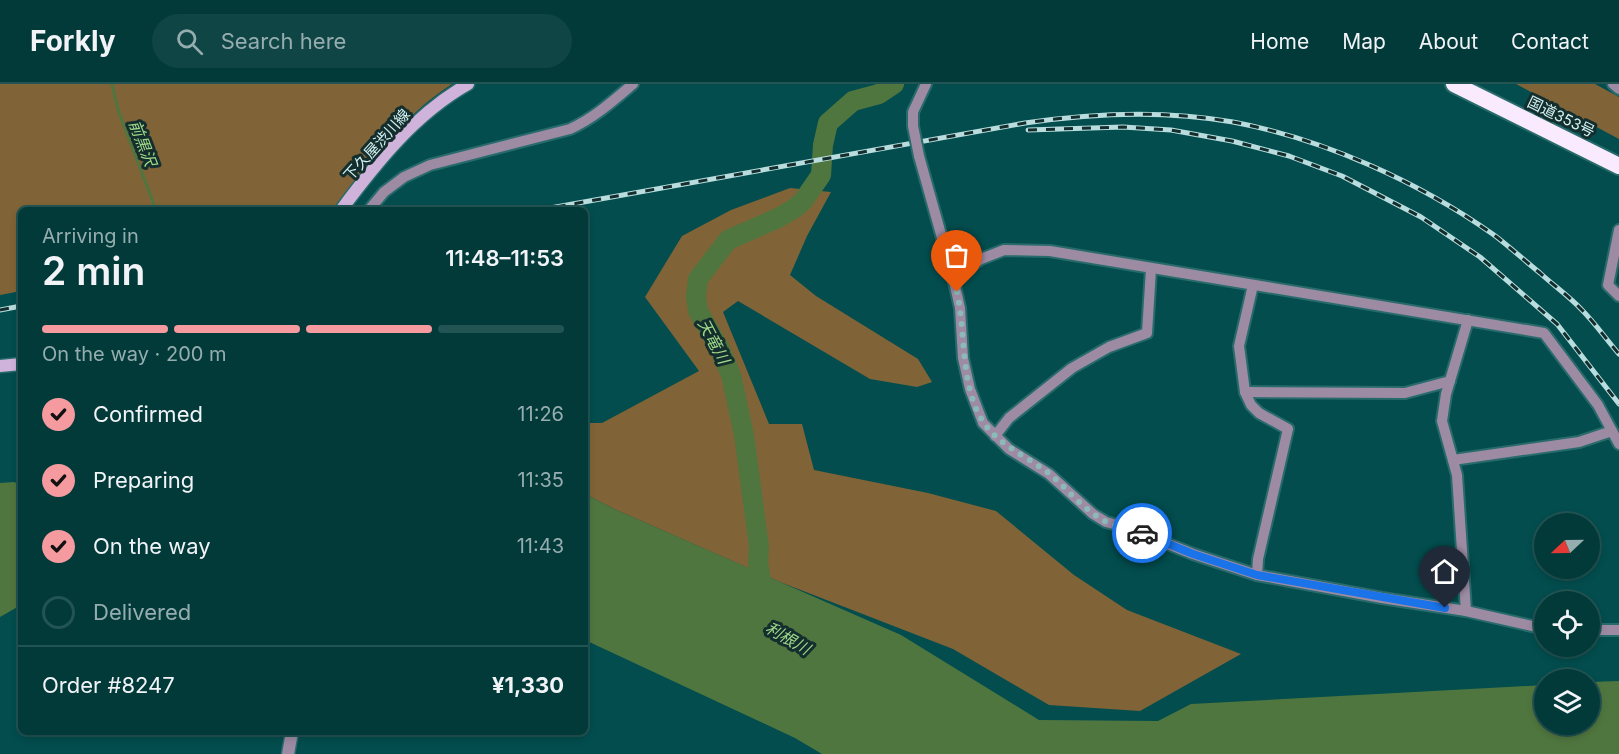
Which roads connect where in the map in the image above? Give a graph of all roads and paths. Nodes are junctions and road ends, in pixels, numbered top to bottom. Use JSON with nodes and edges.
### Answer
{"nodes":[{"id":1,"x":468,"y":84,"type":"edge"},
{"id":2,"x":633,"y":84,"type":"edge"},
{"id":3,"x":926,"y":84,"type":"edge"},
{"id":4,"x":1454,"y":84,"type":"edge"},
{"id":5,"x":1614,"y":84,"type":"edge"},
{"id":6,"x":1619,"y":89,"type":"edge"},
{"id":7,"x":1619,"y":166,"type":"edge"},
{"id":8,"x":343,"y":207,"type":"edge"},
{"id":9,"x":372,"y":207,"type":"edge"},
{"id":10,"x":1619,"y":231,"type":"edge"},
{"id":11,"x":1151,"y":268,"type":"junction"},
{"id":12,"x":953,"y":277,"type":"junction"},
{"id":13,"x":1253,"y":285,"type":"junction"},
{"id":14,"x":1619,"y":296,"type":"edge"},
{"id":15,"x":1468,"y":320,"type":"junction"},
{"id":16,"x":18,"y":364,"type":"edge"},
{"id":17,"x":0,"y":366,"type":"edge"},
{"id":18,"x":1450,"y":381,"type":"junction"},
{"id":19,"x":1245,"y":392,"type":"junction"},
{"id":20,"x":1612,"y":431,"type":"junction"},
{"id":21,"x":995,"y":436,"type":"junction"},
{"id":22,"x":1619,"y":444,"type":"edge"},
{"id":23,"x":1453,"y":460,"type":"junction"},
{"id":24,"x":1257,"y":575,"type":"junction"},
{"id":25,"x":1466,"y":611,"type":"junction"},
{"id":26,"x":1534,"y":626,"type":"edge"},
{"id":27,"x":1600,"y":630,"type":"edge"},
{"id":28,"x":1619,"y":630,"type":"edge"},
{"id":29,"x":291,"y":735,"type":"edge"},
{"id":30,"x":288,"y":754,"type":"edge"}],
"edges":[{"from":1,"to":8,"type":"main road","name":"下久屋渋川線"},
{"from":2,"to":9,"type":"street"},
{"from":3,"to":12,"type":"street","bridge":true},
{"from":4,"to":7,"type":"highway","name":"国道353号"},
{"from":5,"to":6,"type":"street"},
{"from":10,"to":14,"type":"street"},
{"from":11,"to":12,"type":"street"},
{"from":11,"to":13,"type":"street"},
{"from":11,"to":21,"type":"street"},
{"from":12,"to":21,"type":"street"},
{"from":13,"to":15,"type":"street"},
{"from":13,"to":19,"type":"street"},
{"from":15,"to":18,"type":"street"},
{"from":15,"to":20,"type":"street"},
{"from":16,"to":17,"type":"main road"},
{"from":18,"to":19,"type":"street"},
{"from":18,"to":23,"type":"street"},
{"from":19,"to":24,"type":"street"},
{"from":20,"to":22,"type":"street"},
{"from":20,"to":23,"type":"street"},
{"from":21,"to":24,"type":"street"},
{"from":23,"to":25,"type":"street"},
{"from":24,"to":25,"type":"street"},
{"from":25,"to":26,"type":"street"},
{"from":27,"to":28,"type":"street"},
{"from":29,"to":30,"type":"street"}]}
